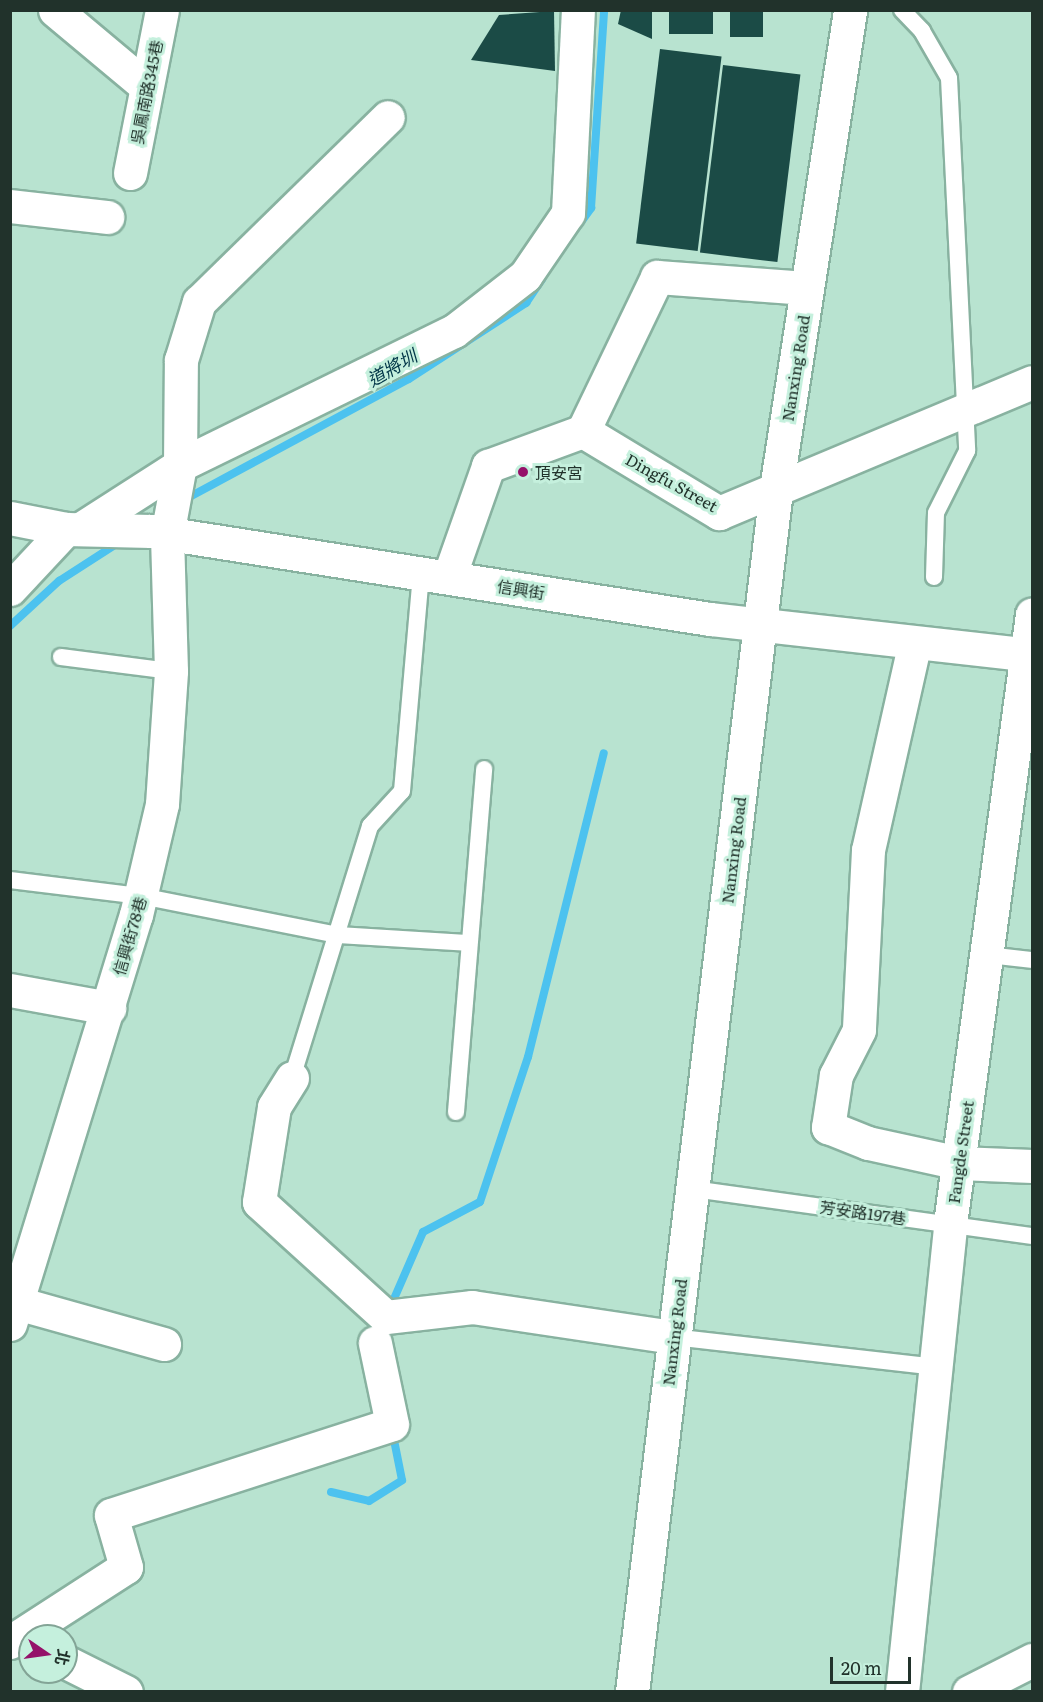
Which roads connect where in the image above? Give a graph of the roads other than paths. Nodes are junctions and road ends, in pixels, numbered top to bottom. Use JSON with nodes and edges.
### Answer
{"nodes":[{"id":1,"x":55,"y":10,"type":"edge"},
{"id":2,"x":162,"y":10,"type":"edge"},
{"id":3,"x":578,"y":10,"type":"edge"},
{"id":4,"x":849,"y":10,"type":"edge"},
{"id":5,"x":902,"y":10,"type":"edge"},
{"id":6,"x":146,"y":86,"type":"junction"},
{"id":7,"x":388,"y":117,"type":"dead end"},
{"id":8,"x":130,"y":173,"type":"dead end"},
{"id":9,"x":10,"y":206,"type":"edge"},
{"id":10,"x":107,"y":217,"type":"dead end"},
{"id":11,"x":807,"y":288,"type":"junction"},
{"id":12,"x":1032,"y":382,"type":"edge"},
{"id":13,"x":966,"y":405,"type":"junction"},
{"id":14,"x":582,"y":431,"type":"junction"},
{"id":15,"x":776,"y":489,"type":"junction"},
{"id":16,"x":168,"y":509,"type":"junction"},
{"id":17,"x":10,"y":518,"type":"edge"},
{"id":18,"x":86,"y":528,"type":"junction"},
{"id":19,"x":435,"y":576,"type":"junction"},
{"id":20,"x":934,"y":577,"type":"dead end"},
{"id":21,"x":10,"y":589,"type":"edge"},
{"id":22,"x":1032,"y":614,"type":"edge"},
{"id":23,"x":760,"y":626,"type":"junction"},
{"id":24,"x":914,"y":646,"type":"junction"},
{"id":25,"x":1031,"y":655,"type":"edge"},
{"id":26,"x":61,"y":657,"type":"dead end"},
{"id":27,"x":171,"y":671,"type":"junction"},
{"id":28,"x":484,"y":769,"type":"dead end"},
{"id":29,"x":10,"y":880,"type":"edge"},
{"id":30,"x":141,"y":896,"type":"junction"},
{"id":31,"x":338,"y":935,"type":"junction"},
{"id":32,"x":467,"y":944,"type":"junction"},
{"id":33,"x":988,"y":955,"type":"junction"},
{"id":34,"x":1032,"y":960,"type":"edge"},
{"id":35,"x":10,"y":990,"type":"edge"},
{"id":36,"x":109,"y":1008,"type":"junction"},
{"id":37,"x":292,"y":1078,"type":"joint"},
{"id":38,"x":456,"y":1112,"type":"dead end"},
{"id":39,"x":958,"y":1163,"type":"junction"},
{"id":40,"x":1032,"y":1166,"type":"edge"},
{"id":41,"x":693,"y":1189,"type":"junction"},
{"id":42,"x":950,"y":1224,"type":"junction"},
{"id":43,"x":1032,"y":1236,"type":"edge"},
{"id":44,"x":13,"y":1310,"type":"edge"},
{"id":45,"x":673,"y":1336,"type":"junction"},
{"id":46,"x":375,"y":1343,"type":"dead end"},
{"id":47,"x":164,"y":1344,"type":"dead end"},
{"id":48,"x":935,"y":1367,"type":"junction"},
{"id":49,"x":17,"y":1639,"type":"edge"},
{"id":50,"x":1032,"y":1660,"type":"edge"},
{"id":51,"x":78,"y":1668,"type":"edge"},
{"id":52,"x":126,"y":1692,"type":"edge"},
{"id":53,"x":632,"y":1692,"type":"edge"},
{"id":54,"x":902,"y":1692,"type":"edge"},
{"id":55,"x":969,"y":1692,"type":"edge"}],
"edges":[{"from":1,"to":6,"type":"street"},
{"from":2,"to":6,"type":"street","name":"吳鳳南路345巷"},
{"from":3,"to":16,"type":"street"},
{"from":4,"to":11,"type":"street","name":"Nanxing Road"},
{"from":5,"to":13,"type":"lane"},
{"from":6,"to":8,"type":"street","name":"吳鳳南路345巷"},
{"from":7,"to":16,"type":"street","name":"信興街78巷"},
{"from":9,"to":10,"type":"street"},
{"from":11,"to":14,"type":"street"},
{"from":11,"to":15,"type":"street","name":"Nanxing Road"},
{"from":12,"to":13,"type":"street","name":"Dingfu Street"},
{"from":13,"to":15,"type":"street","name":"Dingfu Street"},
{"from":13,"to":20,"type":"lane"},
{"from":14,"to":15,"type":"street","name":"Dingfu Street"},
{"from":14,"to":19,"type":"street"},
{"from":15,"to":23,"type":"street","name":"Nanxing Road"},
{"from":16,"to":18,"type":"street","name":"信興街"},
{"from":16,"to":18,"type":"street"},
{"from":16,"to":19,"type":"street","name":"信興街"},
{"from":16,"to":27,"type":"street","name":"信興街78巷"},
{"from":17,"to":18,"type":"street","name":"信興街"},
{"from":18,"to":21,"type":"street"},
{"from":19,"to":23,"type":"street","name":"信興街"},
{"from":19,"to":31,"type":"lane"},
{"from":22,"to":25,"type":"street","name":"Fangde Street"},
{"from":23,"to":24,"type":"street","name":"信興街"},
{"from":23,"to":41,"type":"street","name":"Nanxing Road"},
{"from":24,"to":25,"type":"street","name":"信興街"},
{"from":24,"to":39,"type":"street"},
{"from":25,"to":33,"type":"street","name":"Fangde Street"},
{"from":26,"to":27,"type":"lane"},
{"from":27,"to":30,"type":"street","name":"信興街78巷"},
{"from":28,"to":32,"type":"lane"},
{"from":29,"to":30,"type":"lane"},
{"from":30,"to":31,"type":"lane"},
{"from":30,"to":36,"type":"street","name":"信興街78巷"},
{"from":31,"to":32,"type":"lane"},
{"from":31,"to":37,"type":"lane"},
{"from":32,"to":38,"type":"lane"},
{"from":33,"to":34,"type":"lane"},
{"from":33,"to":39,"type":"street","name":"Fangde Street"},
{"from":35,"to":36,"type":"street"},
{"from":36,"to":44,"type":"street","name":"信興街78巷"},
{"from":37,"to":45,"type":"street"},
{"from":39,"to":40,"type":"street"},
{"from":39,"to":42,"type":"street","name":"Fangde Street"},
{"from":41,"to":42,"type":"lane","name":"芳安路197巷"},
{"from":41,"to":45,"type":"street","name":"Nanxing Road"},
{"from":42,"to":43,"type":"lane","name":"芳安路197巷"},
{"from":42,"to":48,"type":"street","name":"Fangde Street"},
{"from":44,"to":47,"type":"street"},
{"from":45,"to":48,"type":"lane"},
{"from":45,"to":53,"type":"street","name":"Nanxing Road"},
{"from":46,"to":49,"type":"street"},
{"from":48,"to":54,"type":"street","name":"Fangde Street"},
{"from":50,"to":55,"type":"street"},
{"from":51,"to":52,"type":"street"}]}
